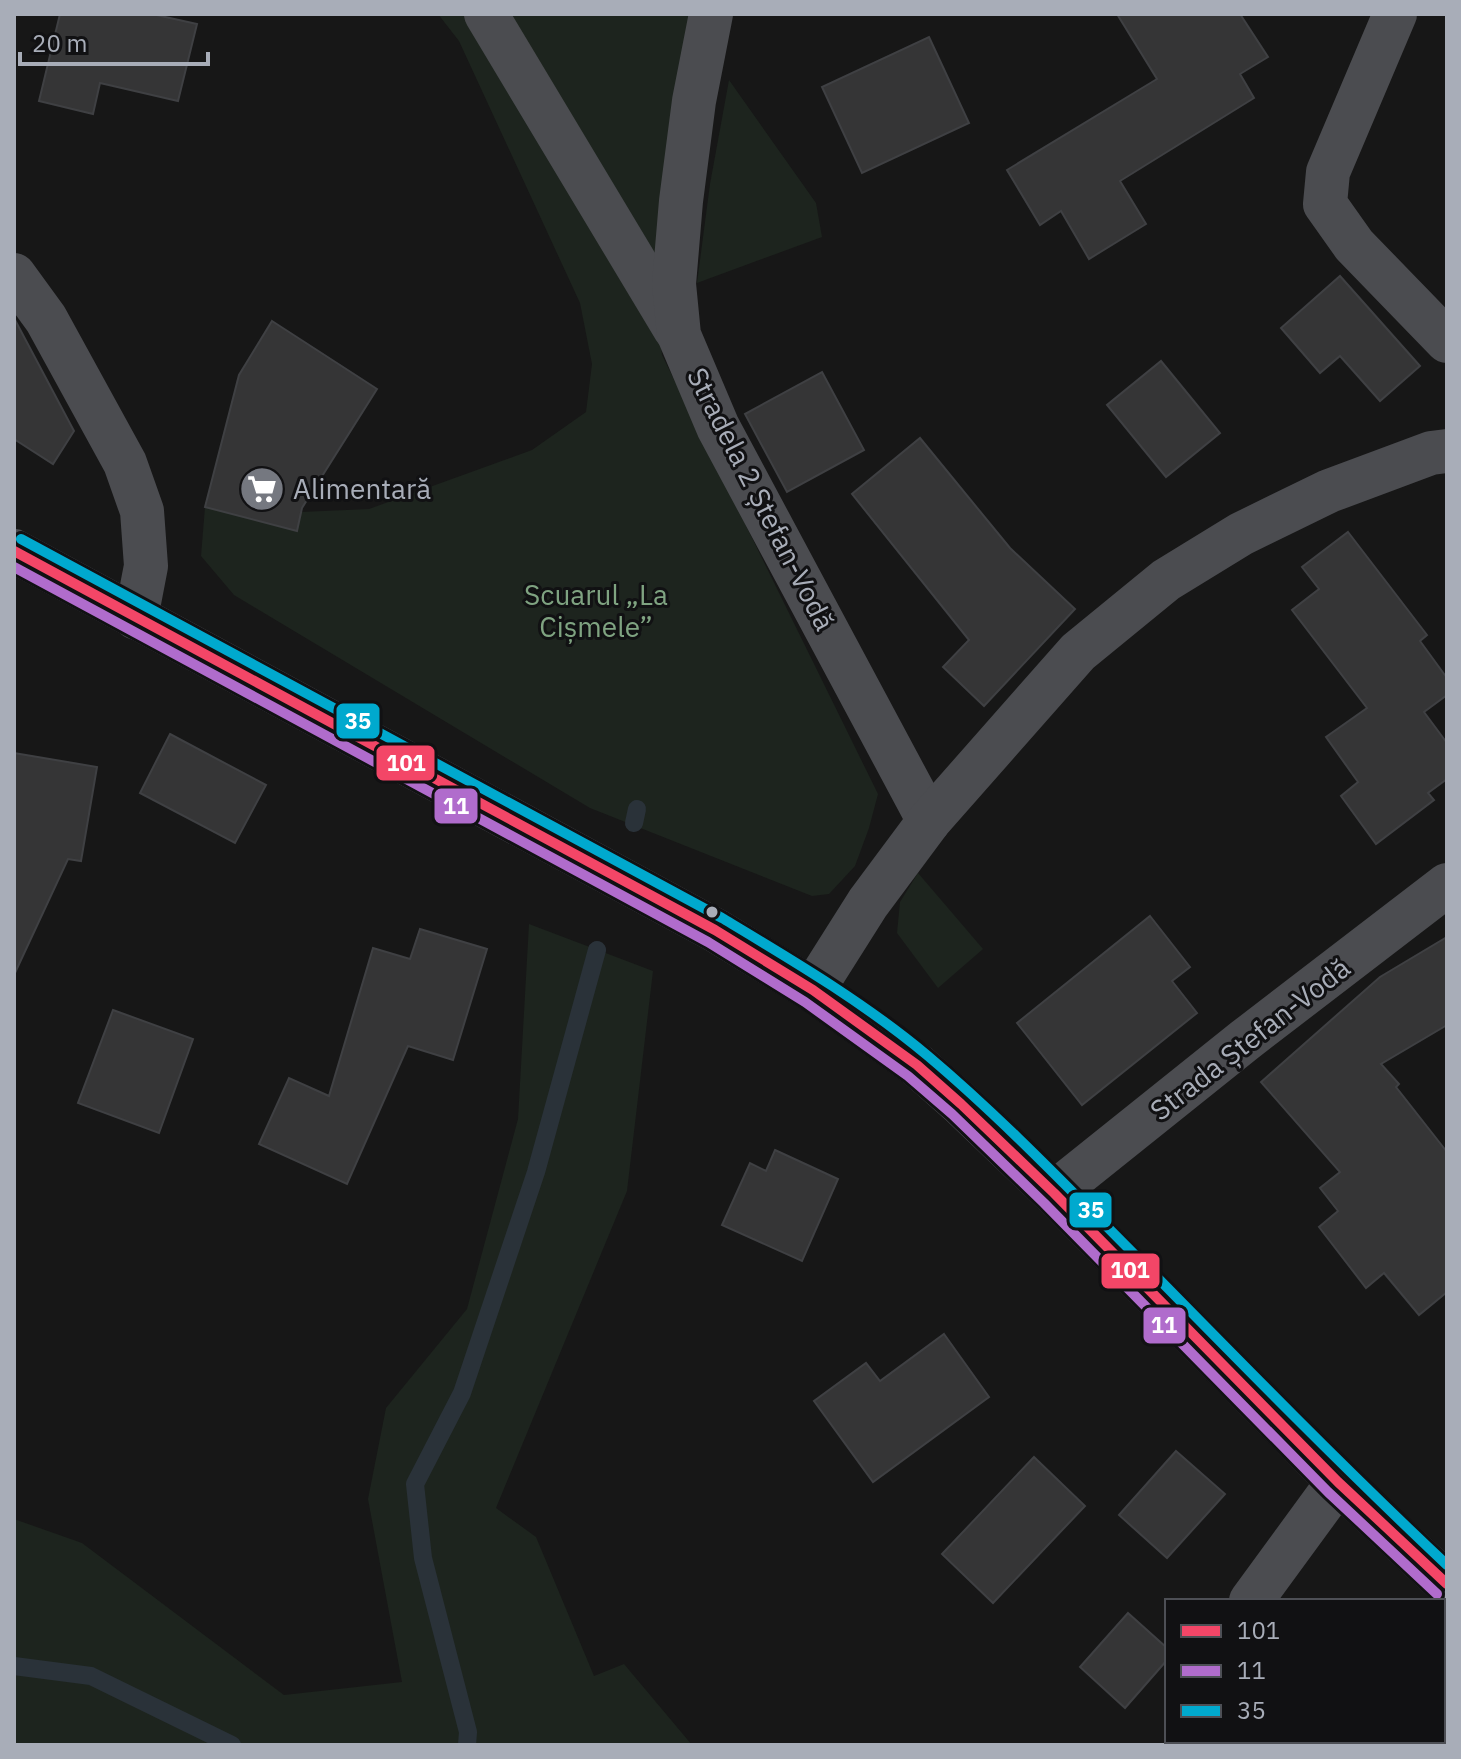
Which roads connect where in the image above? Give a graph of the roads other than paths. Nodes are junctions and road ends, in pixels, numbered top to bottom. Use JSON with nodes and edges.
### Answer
{"nodes":[{"id":1,"x":486,"y":14,"type":"edge"},
{"id":2,"x":711,"y":14,"type":"edge"},
{"id":3,"x":1395,"y":14,"type":"edge"},
{"id":4,"x":14,"y":275,"type":"edge"},
{"id":5,"x":679,"y":335,"type":"junction"},
{"id":6,"x":1447,"y":341,"type":"edge"},
{"id":7,"x":1447,"y":451,"type":"edge"},
{"id":8,"x":20,"y":565,"type":"edge"},
{"id":9,"x":136,"y":618,"type":"junction"},
{"id":10,"x":929,"y":821,"type":"junction"},
{"id":11,"x":1447,"y":885,"type":"edge"},
{"id":12,"x":813,"y":990,"type":"junction"},
{"id":13,"x":1054,"y":1193,"type":"junction"},
{"id":14,"x":1338,"y":1482,"type":"junction"},
{"id":15,"x":1447,"y":1584,"type":"edge"},
{"id":16,"x":1252,"y":1599,"type":"edge"}],
"edges":[{"from":1,"to":5,"type":"street"},
{"from":2,"to":5,"type":"street","name":"Stradela 2 Ștefan-Vodă"},
{"from":3,"to":6,"type":"street"},
{"from":4,"to":9,"type":"street"},
{"from":5,"to":10,"type":"street","name":"Stradela 2 Ștefan-Vodă"},
{"from":7,"to":10,"type":"street"},
{"from":8,"to":9,"type":"street"},
{"from":9,"to":12,"type":"street"},
{"from":10,"to":12,"type":"street"},
{"from":11,"to":13,"type":"street","name":"Strada Ștefan-Vodă"},
{"from":12,"to":13,"type":"street"},
{"from":13,"to":14,"type":"street"},
{"from":14,"to":15,"type":"street"},
{"from":14,"to":16,"type":"street"}]}
